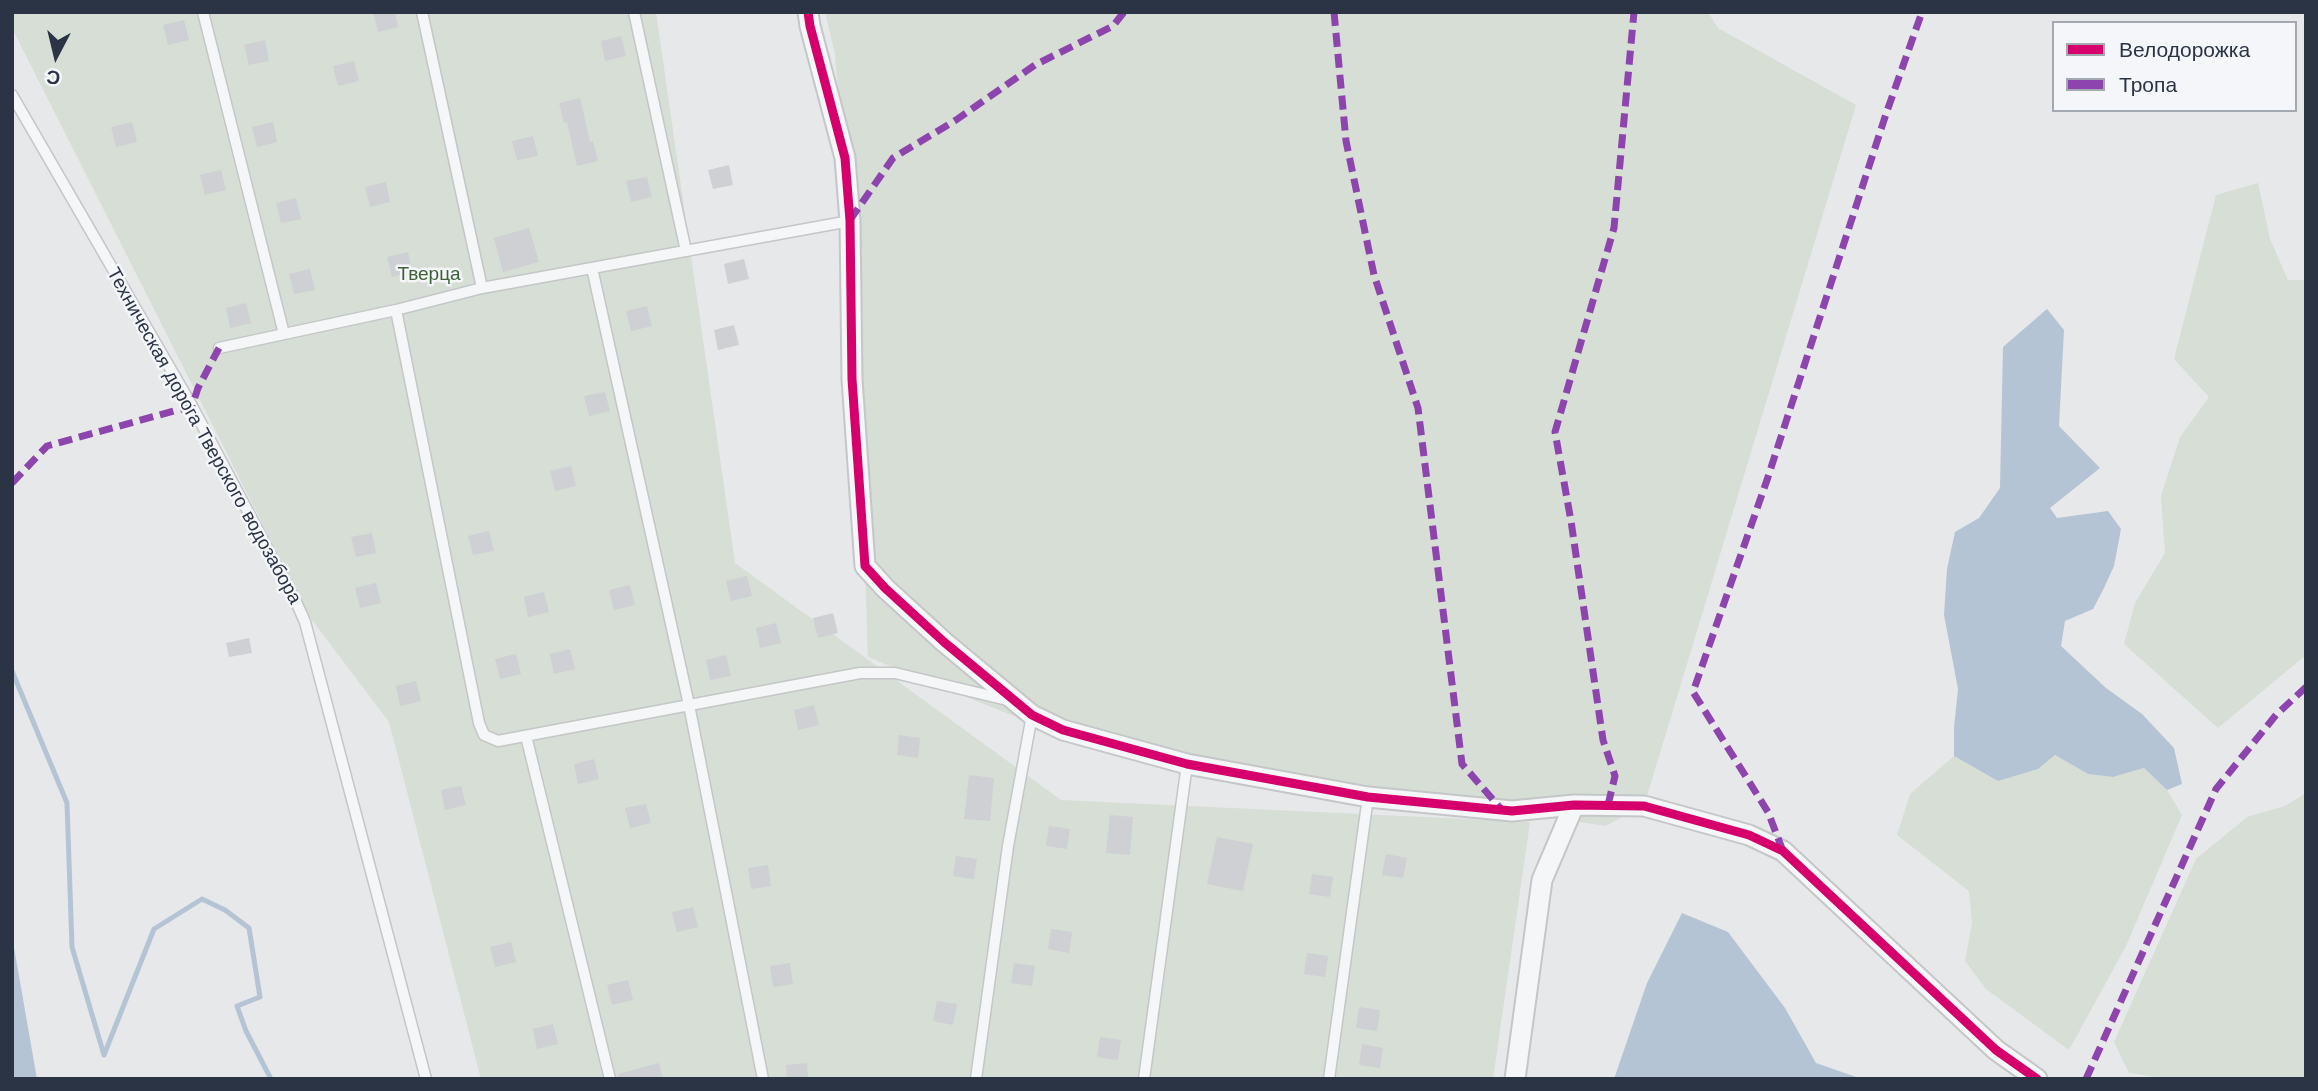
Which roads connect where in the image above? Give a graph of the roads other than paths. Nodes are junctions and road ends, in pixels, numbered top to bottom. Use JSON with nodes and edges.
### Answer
{"nodes":[{"id":1,"x":203,"y":12,"type":"edge"},
{"id":2,"x":422,"y":12,"type":"edge"},
{"id":3,"x":634,"y":12,"type":"edge"},
{"id":4,"x":808,"y":12,"type":"edge"},
{"id":5,"x":12,"y":95,"type":"edge"},
{"id":6,"x":850,"y":221,"type":"junction"},
{"id":7,"x":686,"y":251,"type":"junction"},
{"id":8,"x":592,"y":268,"type":"junction"},
{"id":9,"x":482,"y":288,"type":"junction"},
{"id":10,"x":396,"y":310,"type":"junction"},
{"id":11,"x":284,"y":334,"type":"junction"},
{"id":12,"x":219,"y":348,"type":"dead end"},
{"id":13,"x":1016,"y":702,"type":"junction"},
{"id":14,"x":689,"y":705,"type":"junction"},
{"id":15,"x":1032,"y":715,"type":"junction"},
{"id":16,"x":526,"y":736,"type":"junction"},
{"id":17,"x":1187,"y":764,"type":"junction"},
{"id":18,"x":1368,"y":797,"type":"junction"},
{"id":19,"x":1574,"y":805,"type":"junction"},
{"id":20,"x":426,"y":1079,"type":"edge"},
{"id":21,"x":610,"y":1079,"type":"edge"},
{"id":22,"x":763,"y":1079,"type":"edge"},
{"id":23,"x":976,"y":1079,"type":"edge"},
{"id":24,"x":1144,"y":1079,"type":"edge"},
{"id":25,"x":1329,"y":1079,"type":"edge"},
{"id":26,"x":1515,"y":1079,"type":"edge"},
{"id":27,"x":2038,"y":1079,"type":"edge"}],
"edges":[{"from":1,"to":11,"type":"lane"},
{"from":2,"to":9,"type":"lane"},
{"from":3,"to":7,"type":"lane"},
{"from":4,"to":6,"type":"street"},
{"from":5,"to":20,"type":"lane","name":"Техническая дорога Тверского водозабора"},
{"from":6,"to":7,"type":"lane"},
{"from":6,"to":13,"type":"street"},
{"from":7,"to":8,"type":"lane"},
{"from":8,"to":9,"type":"lane"},
{"from":8,"to":14,"type":"lane"},
{"from":9,"to":10,"type":"lane"},
{"from":10,"to":11,"type":"lane"},
{"from":10,"to":16,"type":"lane"},
{"from":11,"to":12,"type":"lane"},
{"from":13,"to":14,"type":"lane"},
{"from":13,"to":15,"type":"street"},
{"from":14,"to":16,"type":"lane"},
{"from":14,"to":22,"type":"lane"},
{"from":15,"to":17,"type":"street"},
{"from":15,"to":23,"type":"lane"},
{"from":16,"to":21,"type":"lane"},
{"from":17,"to":18,"type":"street"},
{"from":17,"to":24,"type":"lane"},
{"from":18,"to":19,"type":"street"},
{"from":18,"to":25,"type":"lane"},
{"from":19,"to":26,"type":"street"},
{"from":19,"to":27,"type":"street"}]}
